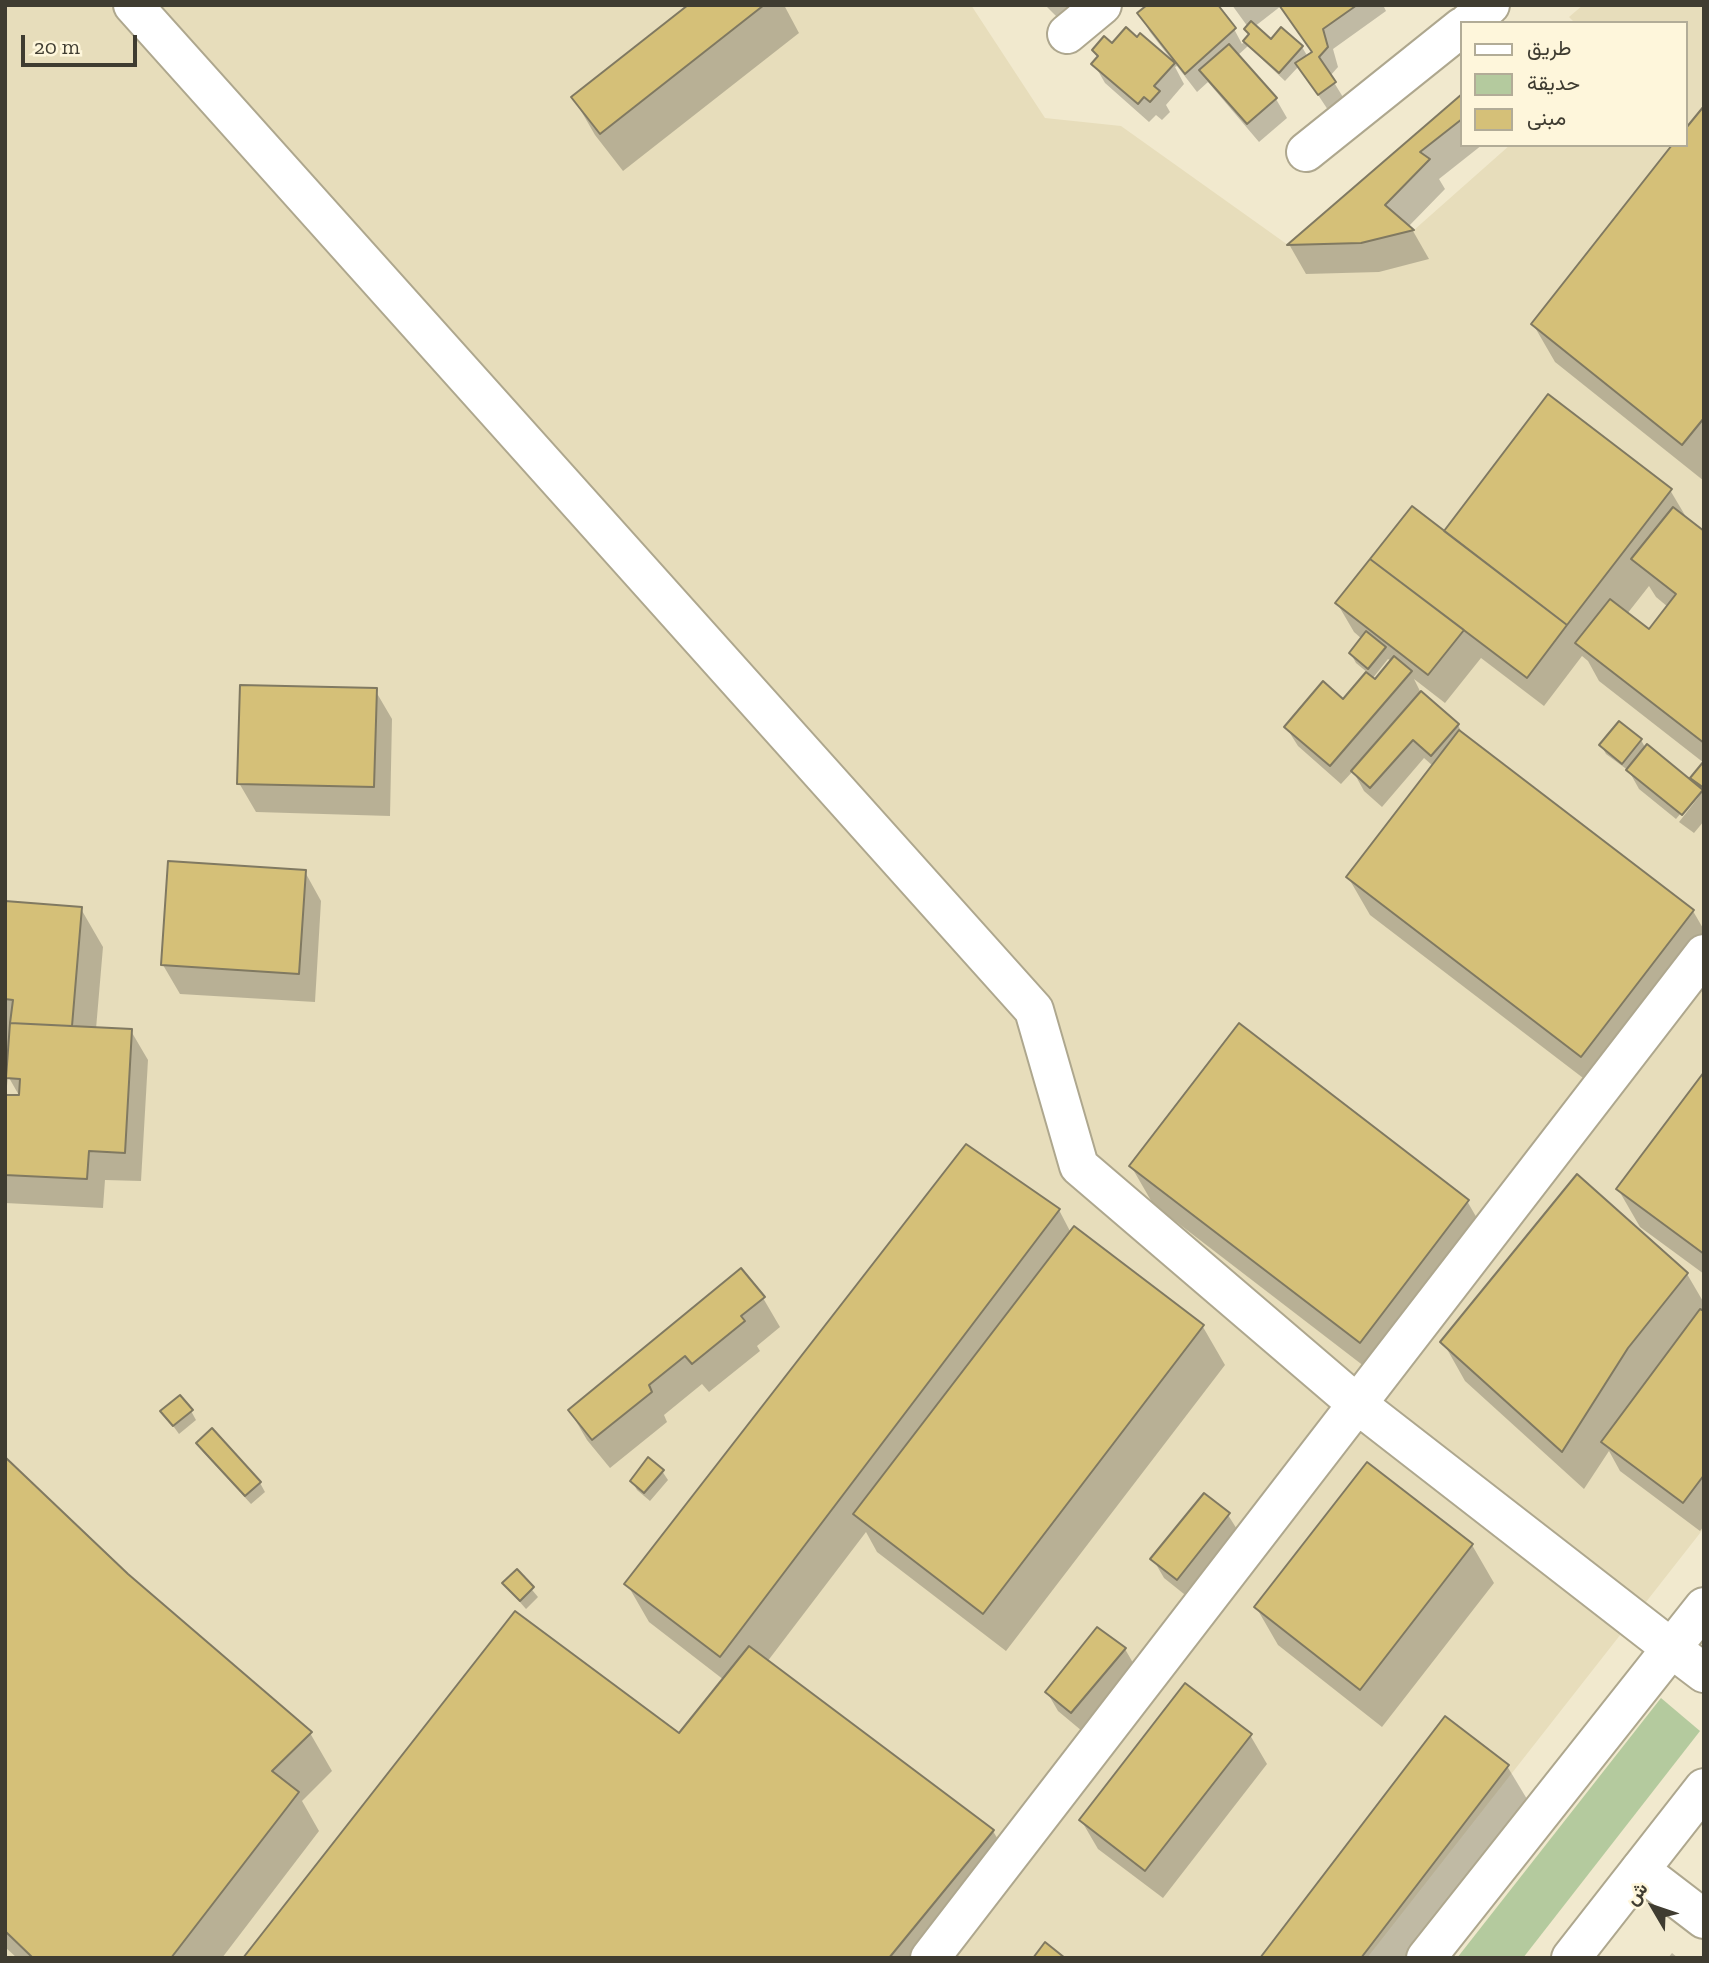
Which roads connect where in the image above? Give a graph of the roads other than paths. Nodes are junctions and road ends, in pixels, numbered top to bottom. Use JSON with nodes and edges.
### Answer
{"nodes":[{"id":1,"x":133,"y":5,"type":"edge"},
{"id":2,"x":1102,"y":5,"type":"edge"},
{"id":3,"x":1490,"y":5,"type":"edge"},
{"id":4,"x":1470,"y":21,"type":"edge"},
{"id":5,"x":1460,"y":29,"type":"edge"},
{"id":6,"x":1067,"y":34,"type":"dead end"},
{"id":7,"x":1306,"y":152,"type":"dead end"},
{"id":8,"x":1704,"y":954,"type":"edge"},
{"id":9,"x":1357,"y":1404,"type":"junction"},
{"id":10,"x":1704,"y":1607,"type":"edge"},
{"id":11,"x":1671,"y":1648,"type":"junction"},
{"id":12,"x":1704,"y":1672,"type":"edge"},
{"id":13,"x":1704,"y":1788,"type":"edge"},
{"id":14,"x":1640,"y":1870,"type":"junction"},
{"id":15,"x":1704,"y":1919,"type":"edge"},
{"id":16,"x":930,"y":1958,"type":"edge"},
{"id":17,"x":1426,"y":1958,"type":"edge"},
{"id":18,"x":1571,"y":1958,"type":"edge"}],
"edges":[{"from":1,"to":9,"type":"street"},
{"from":2,"to":6,"type":"street"},
{"from":3,"to":4,"type":"street"},
{"from":5,"to":7,"type":"street"},
{"from":8,"to":9,"type":"street"},
{"from":9,"to":11,"type":"street"},
{"from":9,"to":16,"type":"street"},
{"from":10,"to":11,"type":"street"},
{"from":11,"to":12,"type":"street"},
{"from":11,"to":17,"type":"street"},
{"from":13,"to":14,"type":"street"},
{"from":14,"to":15,"type":"street"},
{"from":14,"to":18,"type":"street"}]}
